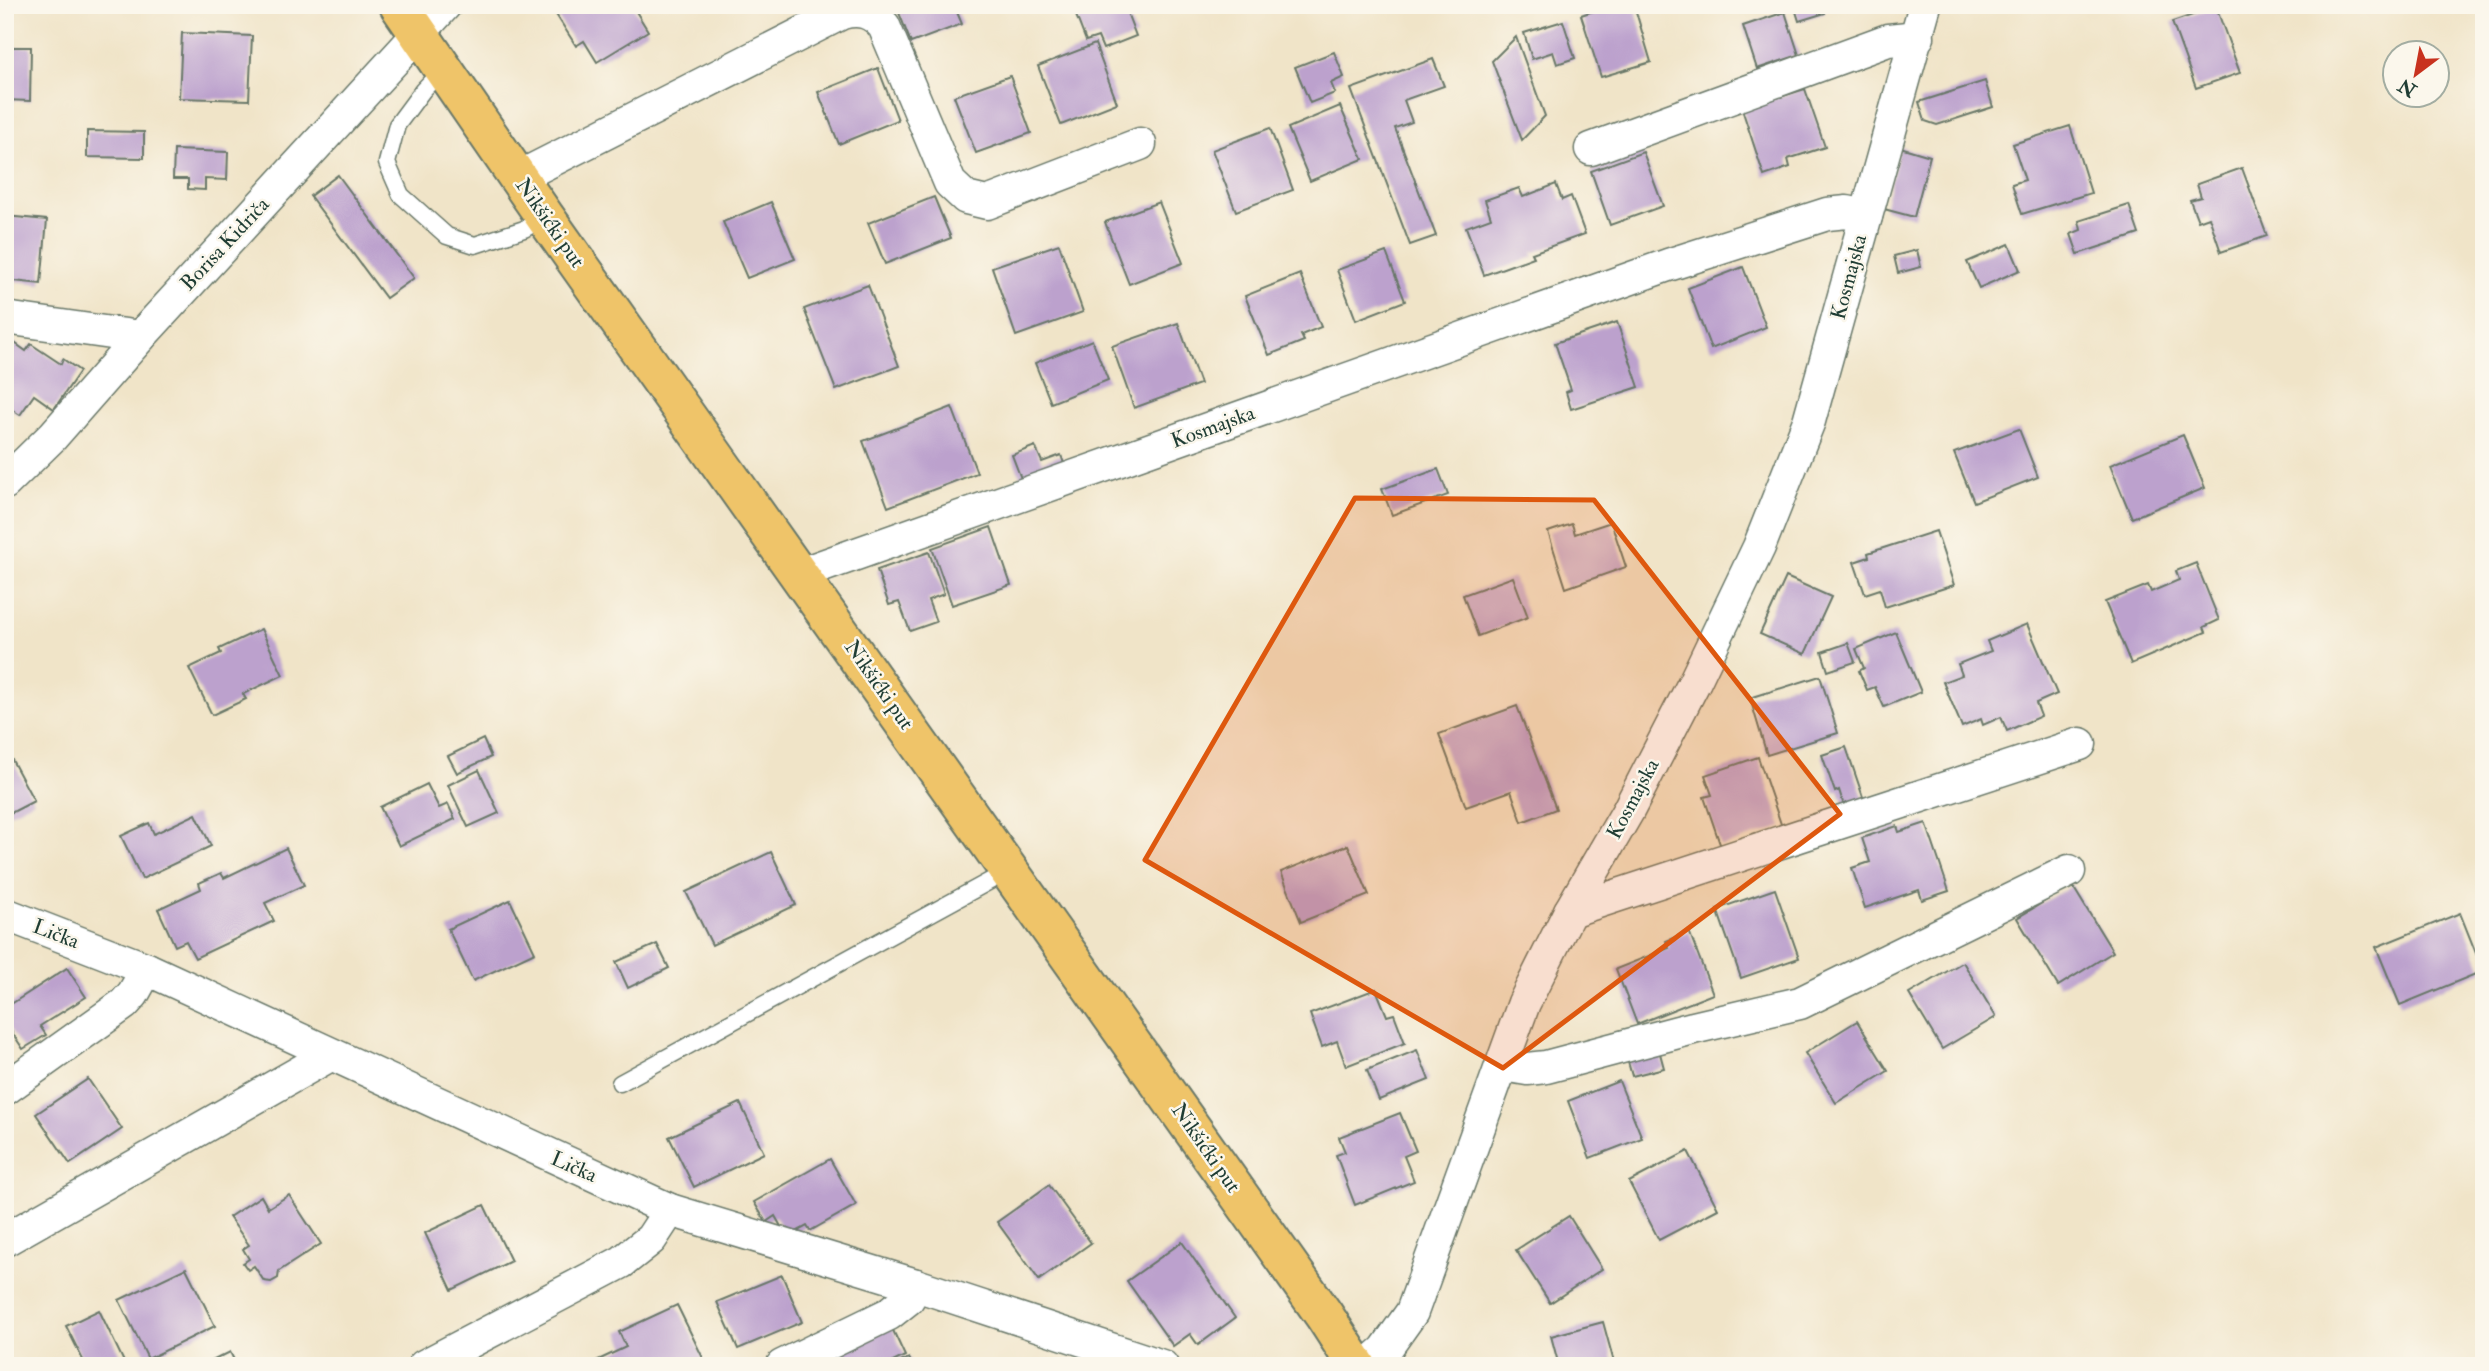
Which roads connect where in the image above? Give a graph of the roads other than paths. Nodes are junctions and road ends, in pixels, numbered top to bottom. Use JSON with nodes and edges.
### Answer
{"nodes":[{"id":1,"x":445,"y":5,"type":"edge"},
{"id":2,"x":1925,"y":5,"type":"edge"},
{"id":3,"x":409,"y":20,"type":"edge"},
{"id":4,"x":1918,"y":37,"type":"junction"},
{"id":5,"x":443,"y":69,"type":"junction"},
{"id":6,"x":1140,"y":144,"type":"dead end"},
{"id":7,"x":1591,"y":149,"type":"dead end"},
{"id":8,"x":519,"y":177,"type":"junction"},
{"id":9,"x":1866,"y":216,"type":"junction"},
{"id":10,"x":545,"y":217,"type":"junction"},
{"id":11,"x":5,"y":318,"type":"edge"},
{"id":12,"x":140,"y":337,"type":"junction"},
{"id":13,"x":5,"y":483,"type":"edge"},
{"id":14,"x":800,"y":574,"type":"junction"},
{"id":15,"x":2080,"y":744,"type":"dead end"},
{"id":16,"x":1010,"y":870,"type":"junction"},
{"id":17,"x":2068,"y":871,"type":"dead end"},
{"id":18,"x":1570,"y":911,"type":"junction"},
{"id":19,"x":5,"y":914,"type":"edge"},
{"id":20,"x":147,"y":969,"type":"junction"},
{"id":21,"x":330,"y":1055,"type":"junction"},
{"id":22,"x":1503,"y":1065,"type":"junction"},
{"id":23,"x":620,"y":1083,"type":"dead end"},
{"id":24,"x":5,"y":1089,"type":"edge"},
{"id":25,"x":670,"y":1210,"type":"junction"},
{"id":26,"x":5,"y":1240,"type":"edge"},
{"id":27,"x":916,"y":1285,"type":"junction"},
{"id":28,"x":424,"y":1366,"type":"edge"},
{"id":29,"x":782,"y":1366,"type":"edge"},
{"id":30,"x":1162,"y":1366,"type":"edge"},
{"id":31,"x":1357,"y":1366,"type":"edge"},
{"id":32,"x":1367,"y":1366,"type":"edge"}],
"edges":[{"from":1,"to":3,"type":"street","name":"Borisa Kidriča"},
{"from":2,"to":4,"type":"street","name":"Kosmajska"},
{"from":3,"to":5,"type":"main road","name":"Nikšićki put"},
{"from":3,"to":12,"type":"street","name":"Borisa Kidriča"},
{"from":4,"to":7,"type":"street"},
{"from":4,"to":9,"type":"street","name":"Kosmajska"},
{"from":5,"to":8,"type":"main road","name":"Nikšićki put"},
{"from":5,"to":10,"type":"lane"},
{"from":6,"to":8,"type":"street"},
{"from":8,"to":10,"type":"main road","name":"Nikšićki put"},
{"from":9,"to":14,"type":"street","name":"Kosmajska"},
{"from":9,"to":18,"type":"street","name":"Kosmajska"},
{"from":10,"to":14,"type":"main road","name":"Nikšićki put"},
{"from":11,"to":12,"type":"street"},
{"from":12,"to":13,"type":"street","name":"Borisa Kidriča"},
{"from":14,"to":16,"type":"main road","name":"Nikšićki put"},
{"from":15,"to":18,"type":"street"},
{"from":16,"to":23,"type":"lane"},
{"from":16,"to":31,"type":"main road","name":"Nikšićki put"},
{"from":17,"to":22,"type":"street"},
{"from":18,"to":22,"type":"street","name":"Kosmajska"},
{"from":19,"to":20,"type":"street","name":"Lička"},
{"from":20,"to":21,"type":"street","name":"Lička"},
{"from":20,"to":24,"type":"street"},
{"from":21,"to":25,"type":"street","name":"Lička"},
{"from":21,"to":26,"type":"street"},
{"from":22,"to":32,"type":"street","name":"Kosmajska"},
{"from":25,"to":27,"type":"street","name":"Lička"},
{"from":25,"to":28,"type":"street"},
{"from":27,"to":29,"type":"street"},
{"from":27,"to":30,"type":"street","name":"Lička"}]}
